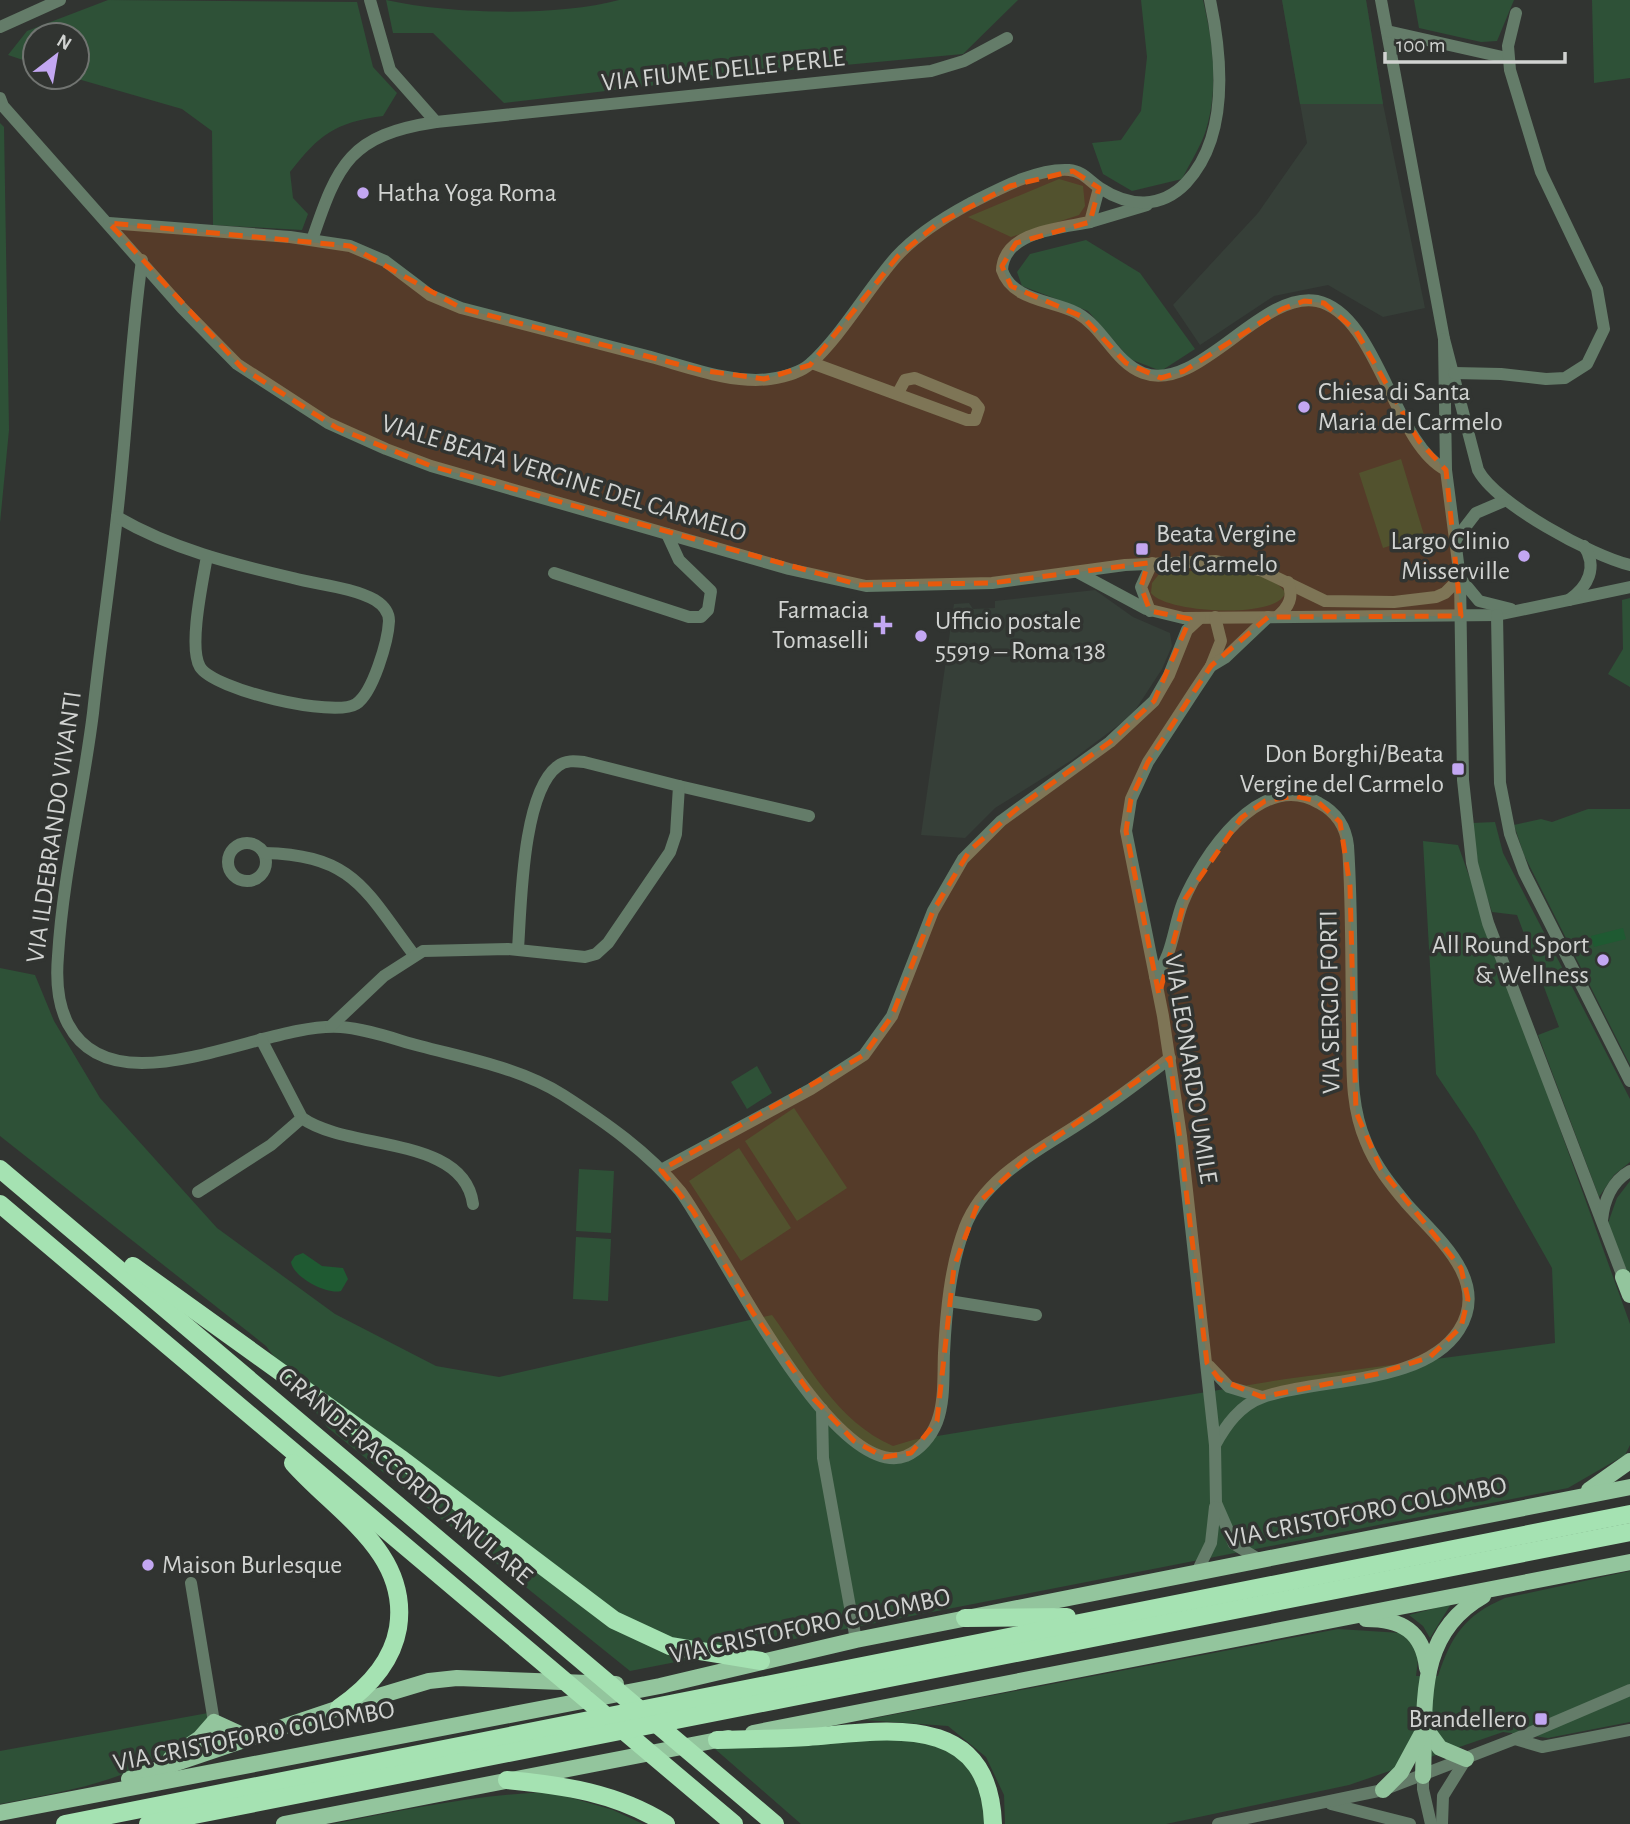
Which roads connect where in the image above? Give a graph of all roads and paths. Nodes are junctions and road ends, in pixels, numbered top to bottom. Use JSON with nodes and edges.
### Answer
{"nodes":[{"id":1,"x":60,"y":0,"type":"edge"},
{"id":2,"x":1210,"y":0,"type":"edge"},
{"id":3,"x":1381,"y":0,"type":"edge"},
{"id":4,"x":372,"y":6,"type":"edge"},
{"id":5,"x":1516,"y":13,"type":"dead end"},
{"id":6,"x":0,"y":27,"type":"edge"},
{"id":7,"x":1387,"y":32,"type":"junction"},
{"id":8,"x":1007,"y":38,"type":"dead end"},
{"id":9,"x":1507,"y":58,"type":"junction"},
{"id":10,"x":1,"y":103,"type":"edge"},
{"id":11,"x":436,"y":122,"type":"junction"},
{"id":12,"x":1099,"y":188,"type":"junction"},
{"id":13,"x":1147,"y":205,"type":"junction"},
{"id":14,"x":1090,"y":222,"type":"junction"},
{"id":15,"x":109,"y":223,"type":"junction"},
{"id":16,"x":312,"y":240,"type":"junction"},
{"id":17,"x":142,"y":260,"type":"junction"},
{"id":18,"x":1444,"y":339,"type":"junction"},
{"id":19,"x":812,"y":363,"type":"junction"},
{"id":20,"x":1454,"y":373,"type":"junction"},
{"id":21,"x":898,"y":393,"type":"junction"},
{"id":22,"x":1447,"y":419,"type":"junction"},
{"id":23,"x":1466,"y":419,"type":"junction"},
{"id":24,"x":1446,"y":470,"type":"junction"},
{"id":25,"x":1504,"y":501,"type":"junction"},
{"id":26,"x":117,"y":517,"type":"junction"},
{"id":27,"x":667,"y":534,"type":"junction"},
{"id":28,"x":1456,"y":538,"type":"junction"},
{"id":29,"x":1584,"y":546,"type":"junction"},
{"id":30,"x":207,"y":556,"type":"junction"},
{"id":31,"x":1152,"y":563,"type":"junction"},
{"id":32,"x":1630,"y":565,"type":"edge"},
{"id":33,"x":554,"y":572,"type":"dead end"},
{"id":34,"x":1077,"y":572,"type":"junction"},
{"id":35,"x":1460,"y":578,"type":"junction"},
{"id":36,"x":1288,"y":582,"type":"junction"},
{"id":37,"x":1630,"y":587,"type":"edge"},
{"id":38,"x":1566,"y":602,"type":"junction"},
{"id":39,"x":1150,"y":611,"type":"junction"},
{"id":40,"x":1520,"y":611,"type":"junction"},
{"id":41,"x":1497,"y":615,"type":"junction"},
{"id":42,"x":1461,"y":616,"type":"junction"},
{"id":43,"x":1215,"y":617,"type":"junction"},
{"id":44,"x":1273,"y":617,"type":"junction"},
{"id":45,"x":1200,"y":618,"type":"junction"},
{"id":46,"x":1211,"y":666,"type":"junction"},
{"id":47,"x":679,"y":786,"type":"junction"},
{"id":48,"x":809,"y":816,"type":"dead end"},
{"id":49,"x":264,"y":853,"type":"dead end"},
{"id":50,"x":518,"y":949,"type":"junction"},
{"id":51,"x":414,"y":955,"type":"junction"},
{"id":52,"x":1155,"y":976,"type":"junction"},
{"id":53,"x":331,"y":1027,"type":"junction"},
{"id":54,"x":261,"y":1039,"type":"junction"},
{"id":55,"x":1170,"y":1058,"type":"junction"},
{"id":56,"x":1630,"y":1081,"type":"edge"},
{"id":57,"x":302,"y":1118,"type":"junction"},
{"id":58,"x":0,"y":1169,"type":"edge"},
{"id":59,"x":661,"y":1170,"type":"junction"},
{"id":60,"x":1630,"y":1171,"type":"edge"},
{"id":61,"x":198,"y":1192,"type":"dead end"},
{"id":62,"x":36,"y":1198,"type":"junction"},
{"id":63,"x":0,"y":1204,"type":"edge"},
{"id":64,"x":473,"y":1204,"type":"dead end"},
{"id":65,"x":1602,"y":1224,"type":"junction"},
{"id":66,"x":1626,"y":1280,"type":"edge"},
{"id":67,"x":1630,"y":1295,"type":"edge"},
{"id":68,"x":949,"y":1301,"type":"junction"},
{"id":69,"x":1036,"y":1315,"type":"dead end"},
{"id":70,"x":1207,"y":1363,"type":"junction"},
{"id":71,"x":1262,"y":1397,"type":"junction"},
{"id":72,"x":822,"y":1409,"type":"junction"},
{"id":73,"x":254,"y":1418,"type":"junction"},
{"id":74,"x":1215,"y":1445,"type":"junction"},
{"id":75,"x":1630,"y":1461,"type":"edge"},
{"id":76,"x":1630,"y":1487,"type":"edge"},
{"id":77,"x":1572,"y":1498,"type":"junction"},
{"id":78,"x":1216,"y":1503,"type":"junction"},
{"id":79,"x":1630,"y":1514,"type":"edge"},
{"id":80,"x":1630,"y":1532,"type":"edge"},
{"id":81,"x":1260,"y":1560,"type":"junction"},
{"id":82,"x":1630,"y":1562,"type":"edge"},
{"id":83,"x":1197,"y":1572,"type":"junction"},
{"id":84,"x":191,"y":1583,"type":"dead end"},
{"id":85,"x":1498,"y":1589,"type":"junction"},
{"id":86,"x":1123,"y":1615,"type":"junction"},
{"id":87,"x":965,"y":1618,"type":"junction"},
{"id":88,"x":1330,"y":1620,"type":"junction"},
{"id":89,"x":856,"y":1640,"type":"junction"},
{"id":90,"x":761,"y":1661,"type":"junction"},
{"id":91,"x":1428,"y":1674,"type":"junction"},
{"id":92,"x":660,"y":1686,"type":"junction"},
{"id":93,"x":1630,"y":1690,"type":"edge"},
{"id":94,"x":340,"y":1708,"type":"junction"},
{"id":95,"x":215,"y":1722,"type":"junction"},
{"id":96,"x":1425,"y":1726,"type":"junction"},
{"id":97,"x":1630,"y":1730,"type":"edge"},
{"id":98,"x":249,"y":1738,"type":"junction"},
{"id":99,"x":1515,"y":1739,"type":"junction"},
{"id":100,"x":717,"y":1740,"type":"junction"},
{"id":101,"x":1466,"y":1759,"type":"junction"},
{"id":102,"x":151,"y":1771,"type":"junction"},
{"id":103,"x":1423,"y":1776,"type":"junction"},
{"id":104,"x":507,"y":1780,"type":"junction"},
{"id":105,"x":1382,"y":1790,"type":"junction"},
{"id":106,"x":78,"y":1797,"type":"junction"},
{"id":107,"x":1324,"y":1804,"type":"junction"},
{"id":108,"x":0,"y":1813,"type":"edge"},
{"id":109,"x":774,"y":1822,"type":"edge"},
{"id":110,"x":65,"y":1824,"type":"edge"},
{"id":111,"x":148,"y":1824,"type":"edge"},
{"id":112,"x":284,"y":1824,"type":"edge"},
{"id":113,"x":666,"y":1824,"type":"edge"},
{"id":114,"x":734,"y":1824,"type":"edge"},
{"id":115,"x":993,"y":1824,"type":"edge"},
{"id":116,"x":1218,"y":1824,"type":"edge"},
{"id":117,"x":1410,"y":1824,"type":"edge"},
{"id":118,"x":1431,"y":1824,"type":"edge"},
{"id":119,"x":1442,"y":1824,"type":"edge"}],
"edges":[{"from":1,"to":6,"type":"street"},
{"from":2,"to":13,"type":"street"},
{"from":3,"to":7,"type":"street"},
{"from":4,"to":11,"type":"street"},
{"from":5,"to":9,"type":"street"},
{"from":7,"to":9,"type":"street"},
{"from":7,"to":18,"type":"street"},
{"from":8,"to":11,"type":"street","name":"VIA FIUME DELLE PERLE"},
{"from":9,"to":20,"type":"street"},
{"from":10,"to":15,"type":"street","name":"VIALE BEATA VERGINE DEL CARMELO"},
{"from":11,"to":16,"type":"street","name":"VIA FIUME DELLE PERLE"},
{"from":12,"to":13,"type":"street"},
{"from":12,"to":14,"type":"street"},
{"from":12,"to":19,"type":"street"},
{"from":13,"to":14,"type":"street"},
{"from":14,"to":24,"type":"street"},
{"from":15,"to":16,"type":"street"},
{"from":15,"to":17,"type":"street","name":"VIALE BEATA VERGINE DEL CARMELO"},
{"from":16,"to":19,"type":"street"},
{"from":17,"to":26,"type":"street","name":"VIA ILDEBRANDO VIVANTI"},
{"from":17,"to":27,"type":"street","name":"VIALE BEATA VERGINE DEL CARMELO"},
{"from":18,"to":20,"type":"street"},
{"from":18,"to":22,"type":"street"},
{"from":19,"to":21,"type":"street"},
{"from":20,"to":23,"type":"street"},
{"from":21,"to":21,"type":"street"},
{"from":22,"to":23,"type":"street"},
{"from":22,"to":24,"type":"street"},
{"from":23,"to":25,"type":"street"},
{"from":24,"to":28,"type":"street"},
{"from":25,"to":28,"type":"street"},
{"from":25,"to":29,"type":"street"},
{"from":26,"to":30,"type":"street"},
{"from":26,"to":54,"type":"street","name":"VIA ILDEBRANDO VIVANTI"},
{"from":27,"to":33,"type":"street"},
{"from":27,"to":34,"type":"street","name":"VIALE BEATA VERGINE DEL CARMELO"},
{"from":28,"to":35,"type":"street"},
{"from":29,"to":32,"type":"street"},
{"from":29,"to":38,"type":"street"},
{"from":30,"to":30,"type":"street"},
{"from":31,"to":34,"type":"street","name":"VIALE BEATA VERGINE DEL CARMELO"},
{"from":31,"to":36,"type":"street","name":"VIALE BEATA VERGINE DEL CARMELO"},
{"from":31,"to":39,"type":"street"},
{"from":34,"to":39,"type":"street"},
{"from":35,"to":36,"type":"street"},
{"from":35,"to":40,"type":"street"},
{"from":35,"to":42,"type":"street"},
{"from":36,"to":44,"type":"street"},
{"from":37,"to":38,"type":"street"},
{"from":38,"to":40,"type":"street"},
{"from":39,"to":45,"type":"street"},
{"from":40,"to":41,"type":"street"},
{"from":41,"to":42,"type":"street"},
{"from":41,"to":56,"type":"street"},
{"from":42,"to":44,"type":"street"},
{"from":42,"to":65,"type":"street"},
{"from":43,"to":44,"type":"street"},
{"from":43,"to":45,"type":"street"},
{"from":43,"to":46,"type":"street"},
{"from":44,"to":46,"type":"street","name":"VIA LEONARDO UMILE"},
{"from":45,"to":59,"type":"street"},
{"from":46,"to":52,"type":"street","name":"VIA LEONARDO UMILE"},
{"from":47,"to":48,"type":"street"},
{"from":47,"to":50,"type":"street"},
{"from":47,"to":50,"type":"street"},
{"from":49,"to":51,"type":"street"},
{"from":50,"to":51,"type":"street"},
{"from":51,"to":53,"type":"street"},
{"from":52,"to":55,"type":"street","name":"VIA LEONARDO UMILE"},
{"from":52,"to":71,"type":"street","name":"VIA SERGIO FORTI"},
{"from":53,"to":54,"type":"street","name":"VIA ILDEBRANDO VIVANTI"},
{"from":53,"to":59,"type":"street","name":"VIA ILDEBRANDO VIVANTI"},
{"from":54,"to":57,"type":"street"},
{"from":55,"to":68,"type":"street","name":"VIA ILDEBRANDO VIVANTI"},
{"from":55,"to":70,"type":"street","name":"VIA LEONARDO UMILE"},
{"from":57,"to":61,"type":"street"},
{"from":57,"to":64,"type":"street"},
{"from":58,"to":62,"type":"highway","name":"GRANDE RACCORDO ANULARE"},
{"from":59,"to":72,"type":"street","name":"VIA ILDEBRANDO VIVANTI"},
{"from":60,"to":65,"type":"street"},
{"from":62,"to":90,"type":"highway"},
{"from":62,"to":109,"type":"highway","name":"GRANDE RACCORDO ANULARE"},
{"from":63,"to":73,"type":"highway","name":"GRANDE RACCORDO ANULARE"},
{"from":65,"to":66,"type":"street"},
{"from":66,"to":67,"type":"main road"},
{"from":68,"to":69,"type":"street"},
{"from":68,"to":72,"type":"street","name":"VIA ILDEBRANDO VIVANTI"},
{"from":70,"to":71,"type":"street"},
{"from":70,"to":74,"type":"street","name":"VIA LEONARDO UMILE"},
{"from":71,"to":74,"type":"street","name":"VIA SERGIO FORTI"},
{"from":72,"to":89,"type":"street"},
{"from":73,"to":94,"type":"highway"},
{"from":73,"to":114,"type":"highway","name":"GRANDE RACCORDO ANULARE"},
{"from":74,"to":78,"type":"street","name":"VIA LEONARDO UMILE"},
{"from":75,"to":77,"type":"main road"},
{"from":76,"to":77,"type":"main road","name":"VIA CRISTOFORO COLOMBO"},
{"from":77,"to":81,"type":"main road","name":"VIA CRISTOFORO COLOMBO"},
{"from":78,"to":81,"type":"street","name":"VIA LEONARDO UMILE"},
{"from":78,"to":83,"type":"street"},
{"from":79,"to":86,"type":"highway","name":"VIA CRISTOFORO COLOMBO"},
{"from":80,"to":111,"type":"highway"},
{"from":81,"to":83,"type":"main road","name":"VIA CRISTOFORO COLOMBO"},
{"from":82,"to":85,"type":"main road"},
{"from":83,"to":87,"type":"main road","name":"VIA CRISTOFORO COLOMBO"},
{"from":84,"to":95,"type":"street"},
{"from":85,"to":88,"type":"main road"},
{"from":85,"to":91,"type":"main road"},
{"from":86,"to":87,"type":"highway"},
{"from":86,"to":110,"type":"highway","name":"VIA CRISTOFORO COLOMBO"},
{"from":87,"to":89,"type":"main road","name":"VIA CRISTOFORO COLOMBO"},
{"from":88,"to":91,"type":"main road"},
{"from":88,"to":100,"type":"main road"},
{"from":89,"to":90,"type":"main road","name":"VIA CRISTOFORO COLOMBO"},
{"from":90,"to":92,"type":"main road","name":"VIA CRISTOFORO COLOMBO"},
{"from":91,"to":96,"type":"main road"},
{"from":92,"to":94,"type":"main road"},
{"from":92,"to":106,"type":"main road","name":"VIA CRISTOFORO COLOMBO"},
{"from":93,"to":99,"type":"street"},
{"from":94,"to":98,"type":"main road"},
{"from":95,"to":98,"type":"main road"},
{"from":95,"to":102,"type":"main road"},
{"from":96,"to":101,"type":"main road"},
{"from":96,"to":103,"type":"main road"},
{"from":96,"to":105,"type":"main road"},
{"from":97,"to":99,"type":"street"},
{"from":98,"to":102,"type":"main road"},
{"from":99,"to":101,"type":"street"},
{"from":100,"to":104,"type":"main road"},
{"from":100,"to":115,"type":"highway"},
{"from":101,"to":103,"type":"street"},
{"from":101,"to":119,"type":"street"},
{"from":102,"to":106,"type":"main road"},
{"from":103,"to":105,"type":"street"},
{"from":103,"to":118,"type":"street"},
{"from":104,"to":112,"type":"main road"},
{"from":104,"to":113,"type":"highway"},
{"from":105,"to":107,"type":"street"},
{"from":106,"to":108,"type":"main road","name":"VIA CRISTOFORO COLOMBO"},
{"from":107,"to":116,"type":"street"},
{"from":107,"to":117,"type":"street"}]}
